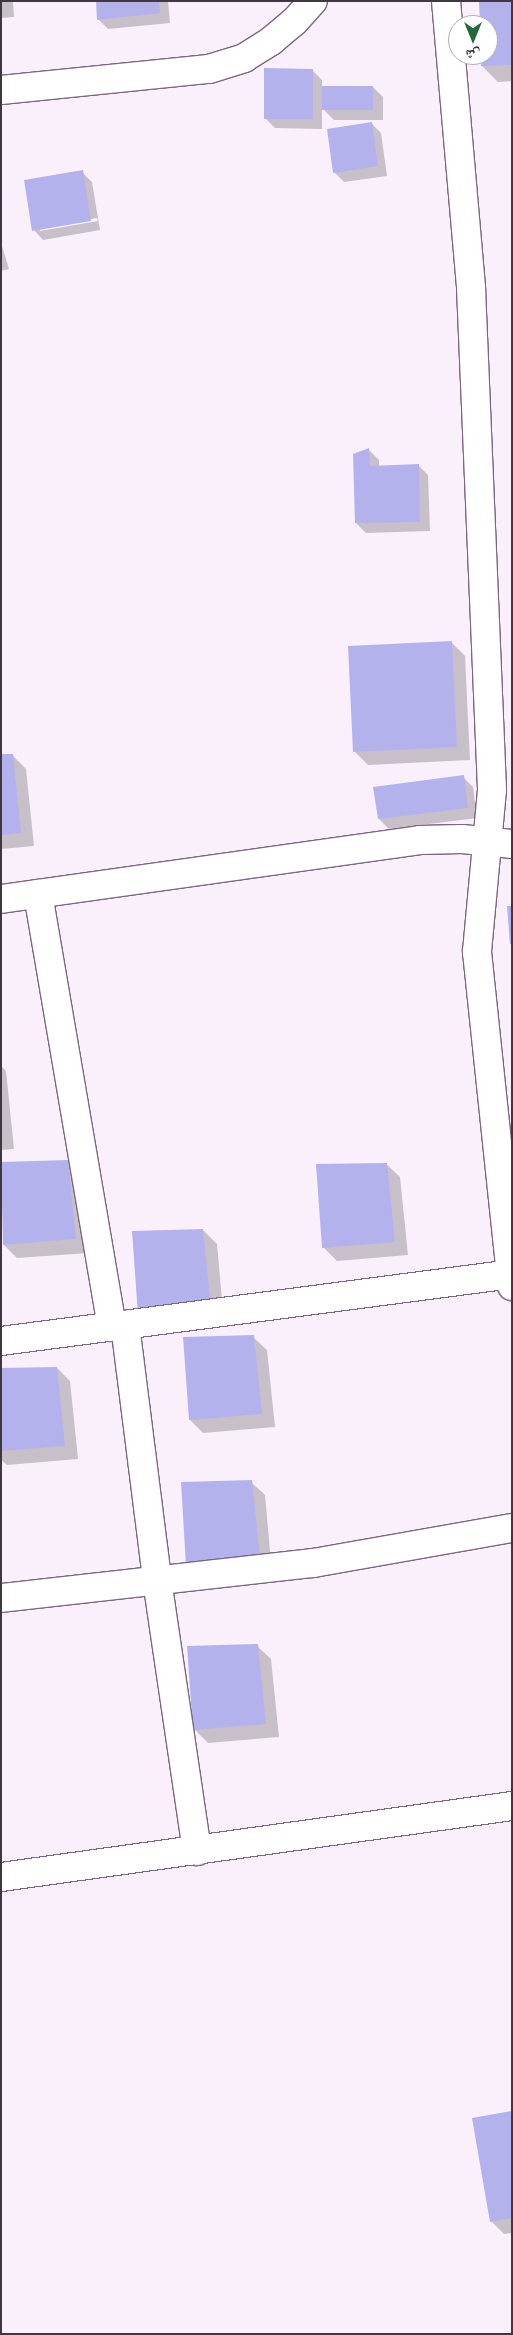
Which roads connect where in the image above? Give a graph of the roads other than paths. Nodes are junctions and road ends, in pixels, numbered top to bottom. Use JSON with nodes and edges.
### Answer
{"nodes":[{"id":1,"x":313,"y":1,"type":"edge"},
{"id":2,"x":446,"y":1,"type":"edge"},
{"id":3,"x":1,"y":90,"type":"edge"},
{"id":4,"x":500,"y":844,"type":"edge"},
{"id":5,"x":38,"y":894,"type":"junction"},
{"id":6,"x":1,"y":899,"type":"edge"},
{"id":7,"x":511,"y":1278,"type":"edge"},
{"id":8,"x":119,"y":1326,"type":"junction"},
{"id":9,"x":1,"y":1341,"type":"edge"},
{"id":10,"x":512,"y":1528,"type":"edge"},
{"id":11,"x":157,"y":1580,"type":"junction"},
{"id":12,"x":1,"y":1598,"type":"edge"},
{"id":13,"x":512,"y":1806,"type":"edge"},
{"id":14,"x":197,"y":1851,"type":"junction"},
{"id":15,"x":1,"y":1877,"type":"edge"}],
"edges":[{"from":1,"to":3,"type":"street"},
{"from":2,"to":4,"type":"street"},
{"from":4,"to":5,"type":"street"},
{"from":4,"to":7,"type":"street"},
{"from":5,"to":6,"type":"street"},
{"from":5,"to":8,"type":"street"},
{"from":7,"to":8,"type":"street"},
{"from":8,"to":9,"type":"street"},
{"from":8,"to":11,"type":"street"},
{"from":10,"to":11,"type":"street"},
{"from":11,"to":12,"type":"street"},
{"from":11,"to":14,"type":"street"},
{"from":13,"to":14,"type":"street"},
{"from":14,"to":15,"type":"street"}]}
